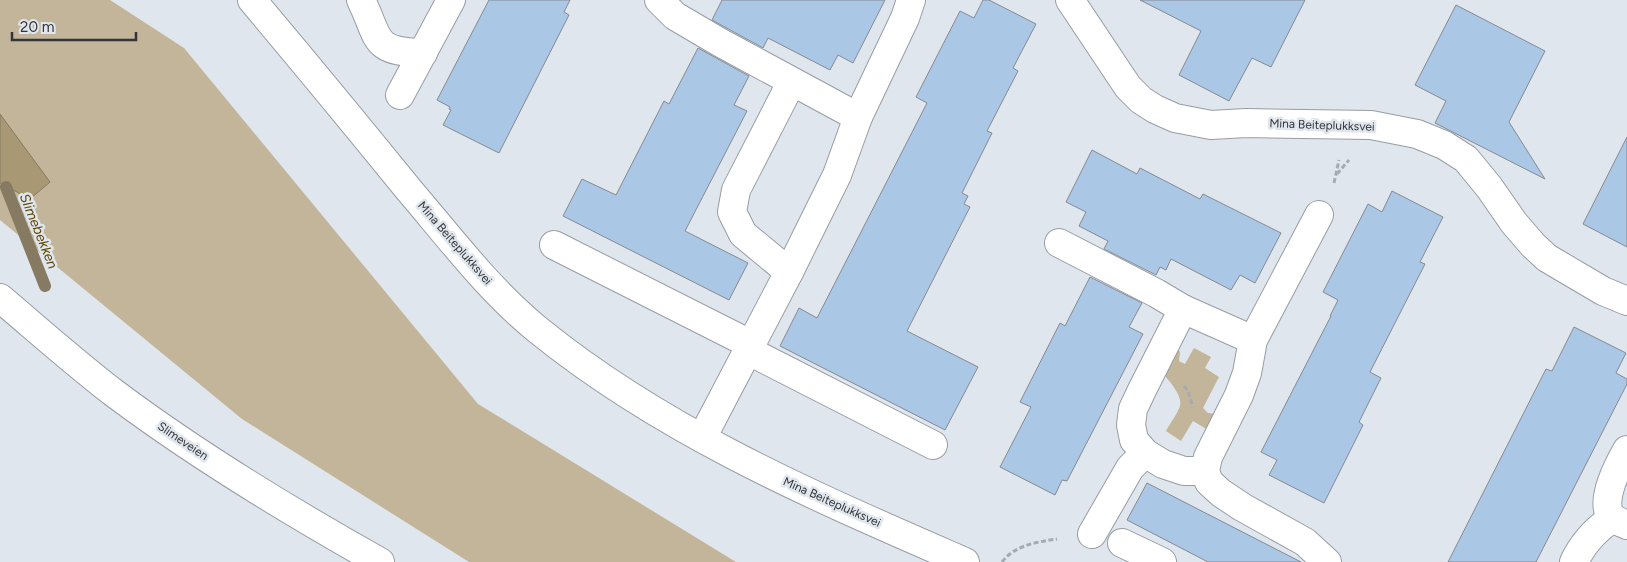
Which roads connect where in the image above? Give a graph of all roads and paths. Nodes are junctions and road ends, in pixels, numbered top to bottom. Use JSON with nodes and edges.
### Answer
{"nodes":[{"id":1,"x":252,"y":0,"type":"edge"},
{"id":2,"x":361,"y":0,"type":"edge"},
{"id":3,"x":451,"y":0,"type":"edge"},
{"id":4,"x":659,"y":0,"type":"edge"},
{"id":5,"x":911,"y":0,"type":"edge"},
{"id":6,"x":1070,"y":0,"type":"edge"},
{"id":7,"x":423,"y":54,"type":"junction"},
{"id":8,"x":792,"y":82,"type":"junction"},
{"id":9,"x":400,"y":95,"type":"dead end"},
{"id":10,"x":858,"y":117,"type":"junction"},
{"id":11,"x":1339,"y":124,"type":"junction"},
{"id":12,"x":1319,"y":215,"type":"joint"},
{"id":13,"x":1059,"y":243,"type":"dead end"},
{"id":14,"x":554,"y":245,"type":"dead end"},
{"id":15,"x":789,"y":272,"type":"junction"},
{"id":16,"x":0,"y":298,"type":"edge"},
{"id":17,"x":1627,"y":301,"type":"edge"},
{"id":18,"x":1183,"y":309,"type":"junction"},
{"id":19,"x":1253,"y":340,"type":"junction"},
{"id":20,"x":749,"y":347,"type":"junction"},
{"id":21,"x":1159,"y":353,"type":"junction"},
{"id":22,"x":1223,"y":430,"type":"junction"},
{"id":23,"x":702,"y":438,"type":"junction"},
{"id":24,"x":933,"y":445,"type":"dead end"},
{"id":25,"x":1627,"y":450,"type":"edge"},
{"id":26,"x":1145,"y":453,"type":"junction"},
{"id":27,"x":1205,"y":471,"type":"junction"},
{"id":28,"x":1620,"y":521,"type":"edge"},
{"id":29,"x":1092,"y":534,"type":"joint"},
{"id":30,"x":1122,"y":543,"type":"dead end"},
{"id":31,"x":380,"y":562,"type":"edge"},
{"id":32,"x":965,"y":562,"type":"edge"},
{"id":33,"x":1002,"y":562,"type":"edge"},
{"id":34,"x":1162,"y":562,"type":"edge"},
{"id":35,"x":1327,"y":562,"type":"edge"},
{"id":36,"x":1574,"y":562,"type":"edge"}],
"edges":[{"from":1,"to":23,"type":"street","name":"Mina Beiteplukksvei"},
{"from":2,"to":7,"type":"street"},
{"from":3,"to":7,"type":"street"},
{"from":4,"to":8,"type":"street"},
{"from":5,"to":10,"type":"street"},
{"from":6,"to":11,"type":"street","name":"Mina Beiteplukksvei"},
{"from":7,"to":9,"type":"street"},
{"from":8,"to":10,"type":"street"},
{"from":8,"to":15,"type":"street"},
{"from":10,"to":15,"type":"street"},
{"from":11,"to":12,"type":"path"},
{"from":11,"to":17,"type":"street","name":"Mina Beiteplukksvei"},
{"from":12,"to":19,"type":"street"},
{"from":13,"to":18,"type":"street"},
{"from":14,"to":20,"type":"street"},
{"from":15,"to":20,"type":"street"},
{"from":16,"to":31,"type":"street","name":"Slimeveien"},
{"from":18,"to":19,"type":"street"},
{"from":18,"to":21,"type":"street"},
{"from":19,"to":22,"type":"street"},
{"from":20,"to":23,"type":"street"},
{"from":20,"to":24,"type":"street"},
{"from":21,"to":22,"type":"path"},
{"from":21,"to":26,"type":"street"},
{"from":22,"to":27,"type":"street"},
{"from":23,"to":32,"type":"street","name":"Mina Beiteplukksvei"},
{"from":25,"to":28,"type":"street"},
{"from":26,"to":27,"type":"street"},
{"from":26,"to":29,"type":"street"},
{"from":27,"to":35,"type":"street"},
{"from":28,"to":36,"type":"street"},
{"from":29,"to":33,"type":"path"},
{"from":30,"to":34,"type":"street"}]}
